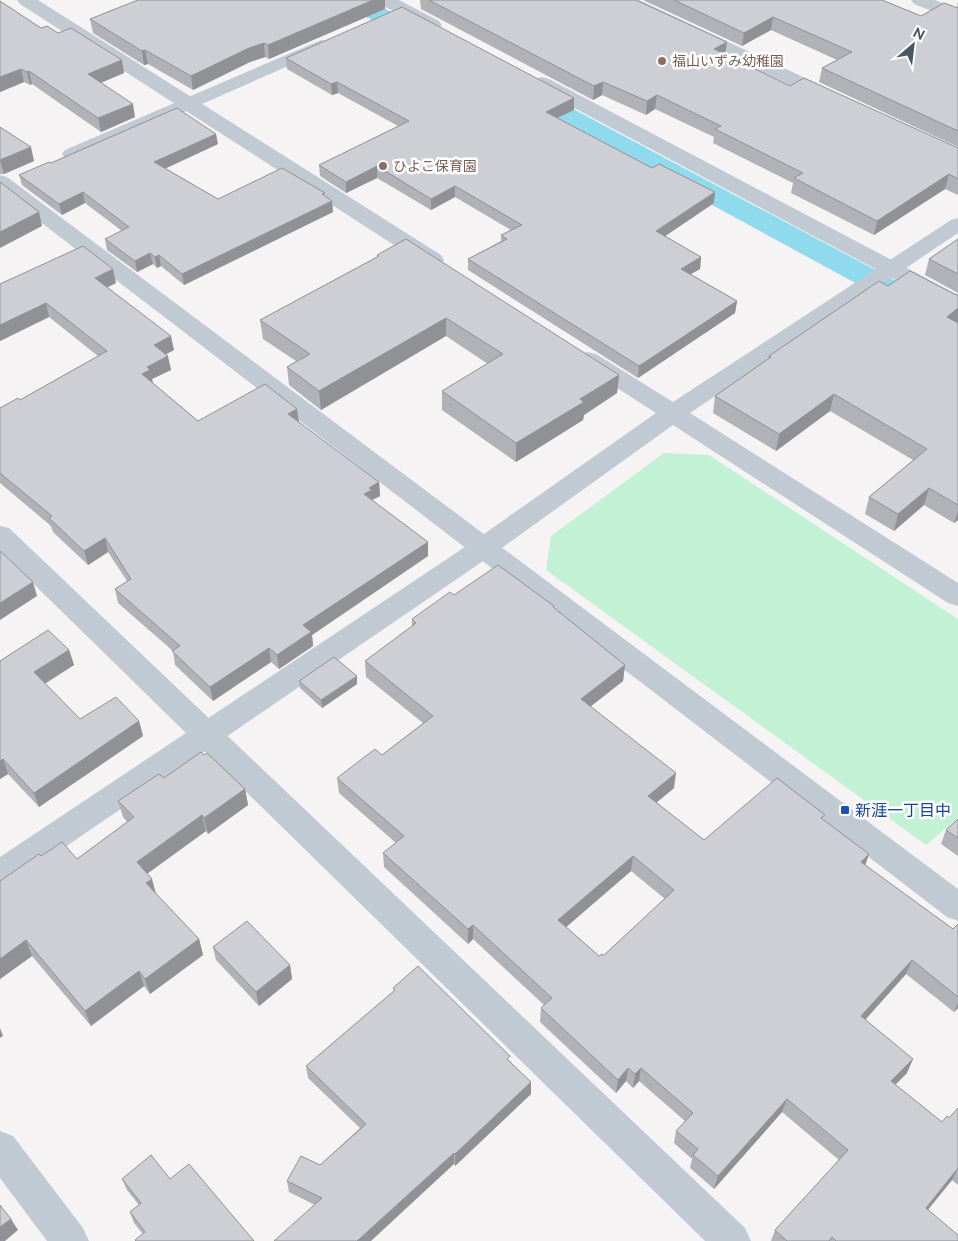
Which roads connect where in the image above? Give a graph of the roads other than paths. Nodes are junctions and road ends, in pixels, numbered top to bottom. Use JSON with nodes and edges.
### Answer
{"nodes":[{"id":1,"x":26,"y":0,"type":"edge"},
{"id":2,"x":423,"y":0,"type":"edge"},
{"id":3,"x":625,"y":0,"type":"edge"},
{"id":4,"x":920,"y":0,"type":"edge"},
{"id":5,"x":391,"y":10,"type":"edge"},
{"id":6,"x":958,"y":16,"type":"edge"},
{"id":7,"x":447,"y":32,"type":"edge"},
{"id":8,"x":339,"y":37,"type":"edge"},
{"id":9,"x":525,"y":74,"type":"edge"},
{"id":10,"x":187,"y":103,"type":"junction"},
{"id":11,"x":850,"y":106,"type":"edge"},
{"id":12,"x":56,"y":161,"type":"edge"},
{"id":13,"x":6,"y":182,"type":"edge"},
{"id":14,"x":958,"y":224,"type":"edge"},
{"id":15,"x":447,"y":269,"type":"edge"},
{"id":16,"x":881,"y":276,"type":"junction"},
{"id":17,"x":958,"y":304,"type":"edge"},
{"id":18,"x":572,"y":349,"type":"edge"},
{"id":19,"x":673,"y":413,"type":"junction"},
{"id":20,"x":0,"y":535,"type":"edge"},
{"id":21,"x":483,"y":548,"type":"junction"},
{"id":22,"x":958,"y":596,"type":"edge"},
{"id":23,"x":205,"y":734,"type":"junction"},
{"id":24,"x":0,"y":874,"type":"edge"},
{"id":25,"x":958,"y":907,"type":"edge"},
{"id":26,"x":0,"y":1148,"type":"edge"},
{"id":27,"x":70,"y":1241,"type":"edge"},
{"id":28,"x":732,"y":1241,"type":"edge"}],
"edges":[{"from":1,"to":10,"type":"street"},
{"from":2,"to":5,"type":"street"},
{"from":3,"to":11,"type":"street"},
{"from":4,"to":6,"type":"street"},
{"from":5,"to":7,"type":"street"},
{"from":8,"to":10,"type":"street"},
{"from":9,"to":16,"type":"street"},
{"from":10,"to":12,"type":"street"},
{"from":10,"to":15,"type":"street"},
{"from":13,"to":21,"type":"street"},
{"from":14,"to":16,"type":"street"},
{"from":16,"to":17,"type":"street"},
{"from":16,"to":19,"type":"street"},
{"from":18,"to":19,"type":"street"},
{"from":19,"to":21,"type":"street"},
{"from":19,"to":22,"type":"street"},
{"from":20,"to":23,"type":"street"},
{"from":21,"to":23,"type":"street"},
{"from":21,"to":25,"type":"street"},
{"from":23,"to":24,"type":"street"},
{"from":23,"to":28,"type":"street"},
{"from":26,"to":27,"type":"street"}]}
